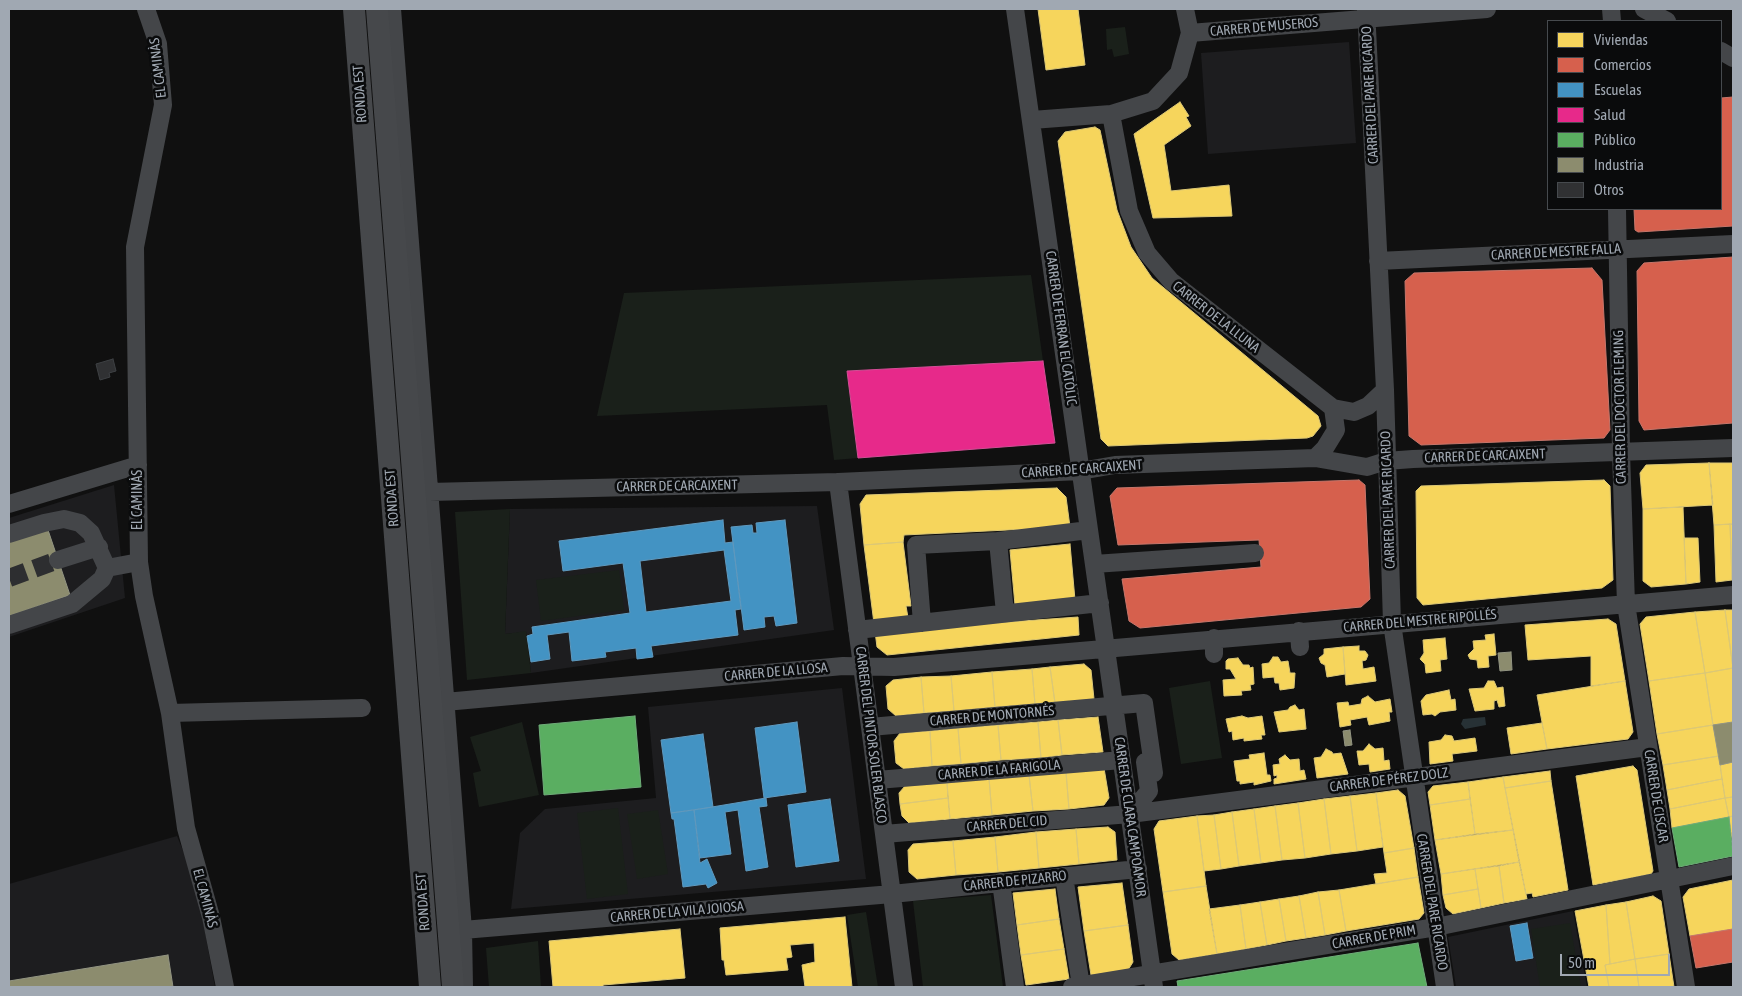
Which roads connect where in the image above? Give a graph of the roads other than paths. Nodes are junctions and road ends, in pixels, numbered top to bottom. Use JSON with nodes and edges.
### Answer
{"nodes":[{"id":1,"x":146,"y":9,"type":"edge"},
{"id":2,"x":354,"y":9,"type":"edge"},
{"id":3,"x":377,"y":9,"type":"edge"},
{"id":4,"x":392,"y":9,"type":"edge"},
{"id":5,"x":1015,"y":9,"type":"edge"},
{"id":6,"x":1185,"y":9,"type":"edge"},
{"id":7,"x":1488,"y":9,"type":"edge"},
{"id":8,"x":1644,"y":9,"type":"edge"},
{"id":9,"x":1367,"y":14,"type":"edge"},
{"id":10,"x":1665,"y":20,"type":"edge"},
{"id":11,"x":1190,"y":33,"type":"junction"},
{"id":12,"x":1722,"y":52,"type":"edge"},
{"id":13,"x":1733,"y":58,"type":"edge"},
{"id":14,"x":1111,"y":114,"type":"junction"},
{"id":15,"x":1032,"y":120,"type":"junction"},
{"id":16,"x":1617,"y":210,"type":"edge"},
{"id":17,"x":1733,"y":244,"type":"edge"},
{"id":18,"x":1618,"y":249,"type":"junction"},
{"id":19,"x":1378,"y":261,"type":"junction"},
{"id":20,"x":1384,"y":390,"type":"junction"},
{"id":21,"x":1333,"y":408,"type":"junction"},
{"id":22,"x":1733,"y":448,"type":"edge"},
{"id":23,"x":1621,"y":452,"type":"junction"},
{"id":24,"x":1315,"y":458,"type":"junction"},
{"id":25,"x":1386,"y":461,"type":"junction"},
{"id":26,"x":138,"y":465,"type":"junction"},
{"id":27,"x":1080,"y":470,"type":"junction"},
{"id":28,"x":838,"y":482,"type":"junction"},
{"id":29,"x":429,"y":492,"type":"junction"},
{"id":30,"x":9,"y":504,"type":"edge"},
{"id":31,"x":1089,"y":530,"type":"junction"},
{"id":32,"x":9,"y":534,"type":"edge"},
{"id":33,"x":998,"y":541,"type":"junction"},
{"id":34,"x":99,"y":547,"type":"junction"},
{"id":35,"x":1255,"y":552,"type":"dead end"},
{"id":36,"x":58,"y":560,"type":"tunnel mouth"},
{"id":37,"x":139,"y":562,"type":"junction"},
{"id":38,"x":1094,"y":564,"type":"junction"},
{"id":39,"x":107,"y":568,"type":"junction"},
{"id":40,"x":1733,"y":595,"type":"edge"},
{"id":41,"x":1100,"y":602,"type":"junction"},
{"id":42,"x":1626,"y":604,"type":"junction"},
{"id":43,"x":1005,"y":613,"type":"junction"},
{"id":44,"x":922,"y":623,"type":"junction"},
{"id":45,"x":1392,"y":623,"type":"junction"},
{"id":46,"x":9,"y":625,"type":"edge"},
{"id":47,"x":857,"y":630,"type":"junction"},
{"id":48,"x":1106,"y":647,"type":"junction"},
{"id":49,"x":862,"y":667,"type":"junction"},
{"id":50,"x":445,"y":702,"type":"junction"},
{"id":51,"x":1115,"y":706,"type":"junction"},
{"id":52,"x":362,"y":708,"type":"dead end"},
{"id":53,"x":170,"y":713,"type":"junction"},
{"id":54,"x":870,"y":727,"type":"junction"},
{"id":55,"x":1141,"y":735,"type":"dead end"},
{"id":56,"x":1648,"y":747,"type":"junction"},
{"id":57,"x":1122,"y":760,"type":"junction"},
{"id":58,"x":1154,"y":773,"type":"dead end"},
{"id":59,"x":1413,"y":777,"type":"junction"},
{"id":60,"x":877,"y":780,"type":"junction"},
{"id":61,"x":1130,"y":814,"type":"junction"},
{"id":62,"x":884,"y":834,"type":"junction"},
{"id":63,"x":1733,"y":866,"type":"edge"},
{"id":64,"x":1138,"y":869,"type":"junction"},
{"id":65,"x":1064,"y":876,"type":"junction"},
{"id":66,"x":1669,"y":879,"type":"junction"},
{"id":67,"x":1001,"y":882,"type":"junction"},
{"id":68,"x":892,"y":894,"type":"junction"},
{"id":69,"x":1436,"y":927,"type":"junction"},
{"id":70,"x":463,"y":930,"type":"junction"},
{"id":71,"x":1153,"y":981,"type":"edge"},
{"id":72,"x":225,"y":987,"type":"edge"},
{"id":73,"x":430,"y":987,"type":"edge"},
{"id":74,"x":453,"y":987,"type":"edge"},
{"id":75,"x":464,"y":987,"type":"edge"},
{"id":76,"x":904,"y":987,"type":"edge"},
{"id":77,"x":1015,"y":987,"type":"edge"},
{"id":78,"x":1076,"y":987,"type":"edge"},
{"id":79,"x":1445,"y":987,"type":"edge"},
{"id":80,"x":1686,"y":987,"type":"edge"}],
"edges":[{"from":1,"to":26,"type":"street","name":"EL CAMINÀS"},
{"from":2,"to":73,"type":"main road","name":"RONDA EST"},
{"from":3,"to":74,"type":"main road","name":"RONDA EST"},
{"from":4,"to":29,"type":"street"},
{"from":5,"to":15,"type":"street","name":"CARRER DE FERRAN EL CATÒLIC"},
{"from":6,"to":11,"type":"street"},
{"from":7,"to":9,"type":"street","name":"CARRER DE MUSEROS"},
{"from":8,"to":10,"type":"street"},
{"from":9,"to":11,"type":"street","name":"CARRER DE MUSEROS"},
{"from":9,"to":19,"type":"street","name":"CARRER DEL PARE RICARDO"},
{"from":11,"to":14,"type":"street"},
{"from":12,"to":13,"type":"street"},
{"from":14,"to":15,"type":"street"},
{"from":14,"to":21,"type":"street","name":"CARRER DE LA LLUNA"},
{"from":15,"to":27,"type":"street","name":"CARRER DE FERRAN EL CATÒLIC"},
{"from":16,"to":18,"type":"street","name":"CARRER DEL DOCTOR FLEMING"},
{"from":17,"to":18,"type":"street","name":"CARRER DE MESTRE FALLA"},
{"from":18,"to":19,"type":"street","name":"CARRER DE MESTRE FALLA"},
{"from":18,"to":23,"type":"street","name":"CARRER DEL DOCTOR FLEMING"},
{"from":19,"to":20,"type":"street","name":"CARRER DEL PARE RICARDO"},
{"from":20,"to":21,"type":"street"},
{"from":20,"to":25,"type":"street","name":"CARRER DEL PARE RICARDO"},
{"from":21,"to":24,"type":"street"},
{"from":22,"to":23,"type":"street","name":"CARRER DE CARCAIXENT"},
{"from":23,"to":25,"type":"street","name":"CARRER DE CARCAIXENT"},
{"from":23,"to":42,"type":"street","name":"CARRER DEL DOCTOR FLEMING"},
{"from":24,"to":25,"type":"street","name":"CARRER DE CARCAIXENT"},
{"from":24,"to":27,"type":"street","name":"CARRER DE CARCAIXENT"},
{"from":25,"to":45,"type":"street","name":"CARRER DEL PARE RICARDO"},
{"from":26,"to":30,"type":"street"},
{"from":26,"to":37,"type":"street","name":"EL CAMINÀS"},
{"from":27,"to":28,"type":"street","name":"CARRER DE CARCAIXENT"},
{"from":27,"to":31,"type":"street","name":"CARRER DE FERRAN EL CATÒLIC"},
{"from":28,"to":29,"type":"street","name":"CARRER DE CARCAIXENT"},
{"from":28,"to":47,"type":"street","name":"CARRER DEL PINTOR SOLER BLASCO"},
{"from":29,"to":50,"type":"street"},
{"from":31,"to":33,"type":"street"},
{"from":31,"to":38,"type":"street","name":"CARRER DE FERRAN EL CATÒLIC"},
{"from":32,"to":34,"type":"street"},
{"from":33,"to":43,"type":"street"},
{"from":33,"to":44,"type":"street"},
{"from":34,"to":36,"type":"street"},
{"from":34,"to":39,"type":"street"},
{"from":35,"to":38,"type":"street"},
{"from":37,"to":39,"type":"street"},
{"from":37,"to":53,"type":"street","name":"EL CAMINÀS"},
{"from":38,"to":41,"type":"street","name":"CARRER DE FERRAN EL CATÒLIC"},
{"from":39,"to":46,"type":"street"},
{"from":40,"to":42,"type":"street","name":"CARRER DEL MESTRE RIPOLLÉS"},
{"from":41,"to":43,"type":"street"},
{"from":41,"to":48,"type":"street","name":"CARRER DE FERRAN EL CATÒLIC"},
{"from":42,"to":45,"type":"street","name":"CARRER DEL MESTRE RIPOLLÉS"},
{"from":42,"to":56,"type":"street","name":"CARRER DE CISCAR"},
{"from":43,"to":44,"type":"street"},
{"from":44,"to":47,"type":"street"},
{"from":45,"to":48,"type":"street","name":"CARRER DEL MESTRE RIPOLLÉS"},
{"from":45,"to":59,"type":"street","name":"CARRER DEL PARE RICARDO"},
{"from":47,"to":49,"type":"street","name":"CARRER DEL PINTOR SOLER BLASCO"},
{"from":48,"to":49,"type":"street","name":"CARRER DE LA LLOSA"},
{"from":48,"to":51,"type":"street","name":"CARRER DE CLARA CAMPOAMOR"},
{"from":49,"to":50,"type":"street","name":"CARRER DE LA LLOSA"},
{"from":49,"to":54,"type":"street","name":"CARRER DEL PINTOR SOLER BLASCO"},
{"from":50,"to":70,"type":"street"},
{"from":51,"to":54,"type":"street","name":"CARRER DE MONTORNÉS"},
{"from":51,"to":57,"type":"street","name":"CARRER DE CLARA CAMPOAMOR"},
{"from":51,"to":58,"type":"street","name":"CARRER DE MONTORNÉS"},
{"from":52,"to":53,"type":"street"},
{"from":53,"to":72,"type":"street","name":"EL CAMINÀS"},
{"from":54,"to":60,"type":"street","name":"CARRER DEL PINTOR SOLER BLASCO"},
{"from":55,"to":61,"type":"street"},
{"from":56,"to":59,"type":"street","name":"CARRER DE PÉREZ DOLZ"},
{"from":56,"to":66,"type":"street","name":"CARRER DE CISCAR"},
{"from":57,"to":60,"type":"street","name":"CARRER DE LA FARIGOLA"},
{"from":57,"to":61,"type":"street","name":"CARRER DE CLARA CAMPOAMOR"},
{"from":59,"to":61,"type":"street","name":"CARRER DE PÉREZ DOLZ"},
{"from":59,"to":69,"type":"street","name":"CARRER DEL PARE RICARDO"},
{"from":60,"to":62,"type":"street","name":"CARRER DEL PINTOR SOLER BLASCO"},
{"from":61,"to":62,"type":"street","name":"CARRER DEL CID"},
{"from":61,"to":64,"type":"street","name":"CARRER DE CLARA CAMPOAMOR"},
{"from":62,"to":68,"type":"street","name":"CARRER DEL PINTOR SOLER BLASCO"},
{"from":63,"to":66,"type":"street","name":"CARRER DE PRIM"},
{"from":64,"to":65,"type":"street","name":"CARRER DE PIZARRO"},
{"from":64,"to":71,"type":"street","name":"CARRER DE CLARA CAMPOAMOR"},
{"from":65,"to":67,"type":"street","name":"CARRER DE PIZARRO"},
{"from":65,"to":78,"type":"street"},
{"from":66,"to":69,"type":"street","name":"CARRER DE PRIM"},
{"from":66,"to":80,"type":"street","name":"CARRER DE CISCAR"},
{"from":67,"to":68,"type":"street","name":"CARRER DE PIZARRO"},
{"from":67,"to":77,"type":"street"},
{"from":68,"to":70,"type":"street","name":"CARRER DE LA VILA JOIOSA"},
{"from":68,"to":76,"type":"street","name":"CARRER DEL PINTOR SOLER BLASCO"},
{"from":69,"to":71,"type":"street","name":"CARRER DE PRIM"},
{"from":69,"to":79,"type":"street","name":"CARRER DEL PARE RICARDO"},
{"from":70,"to":75,"type":"street"},
{"from":71,"to":78,"type":"street","name":"CARRER DE PRIM"}]}
